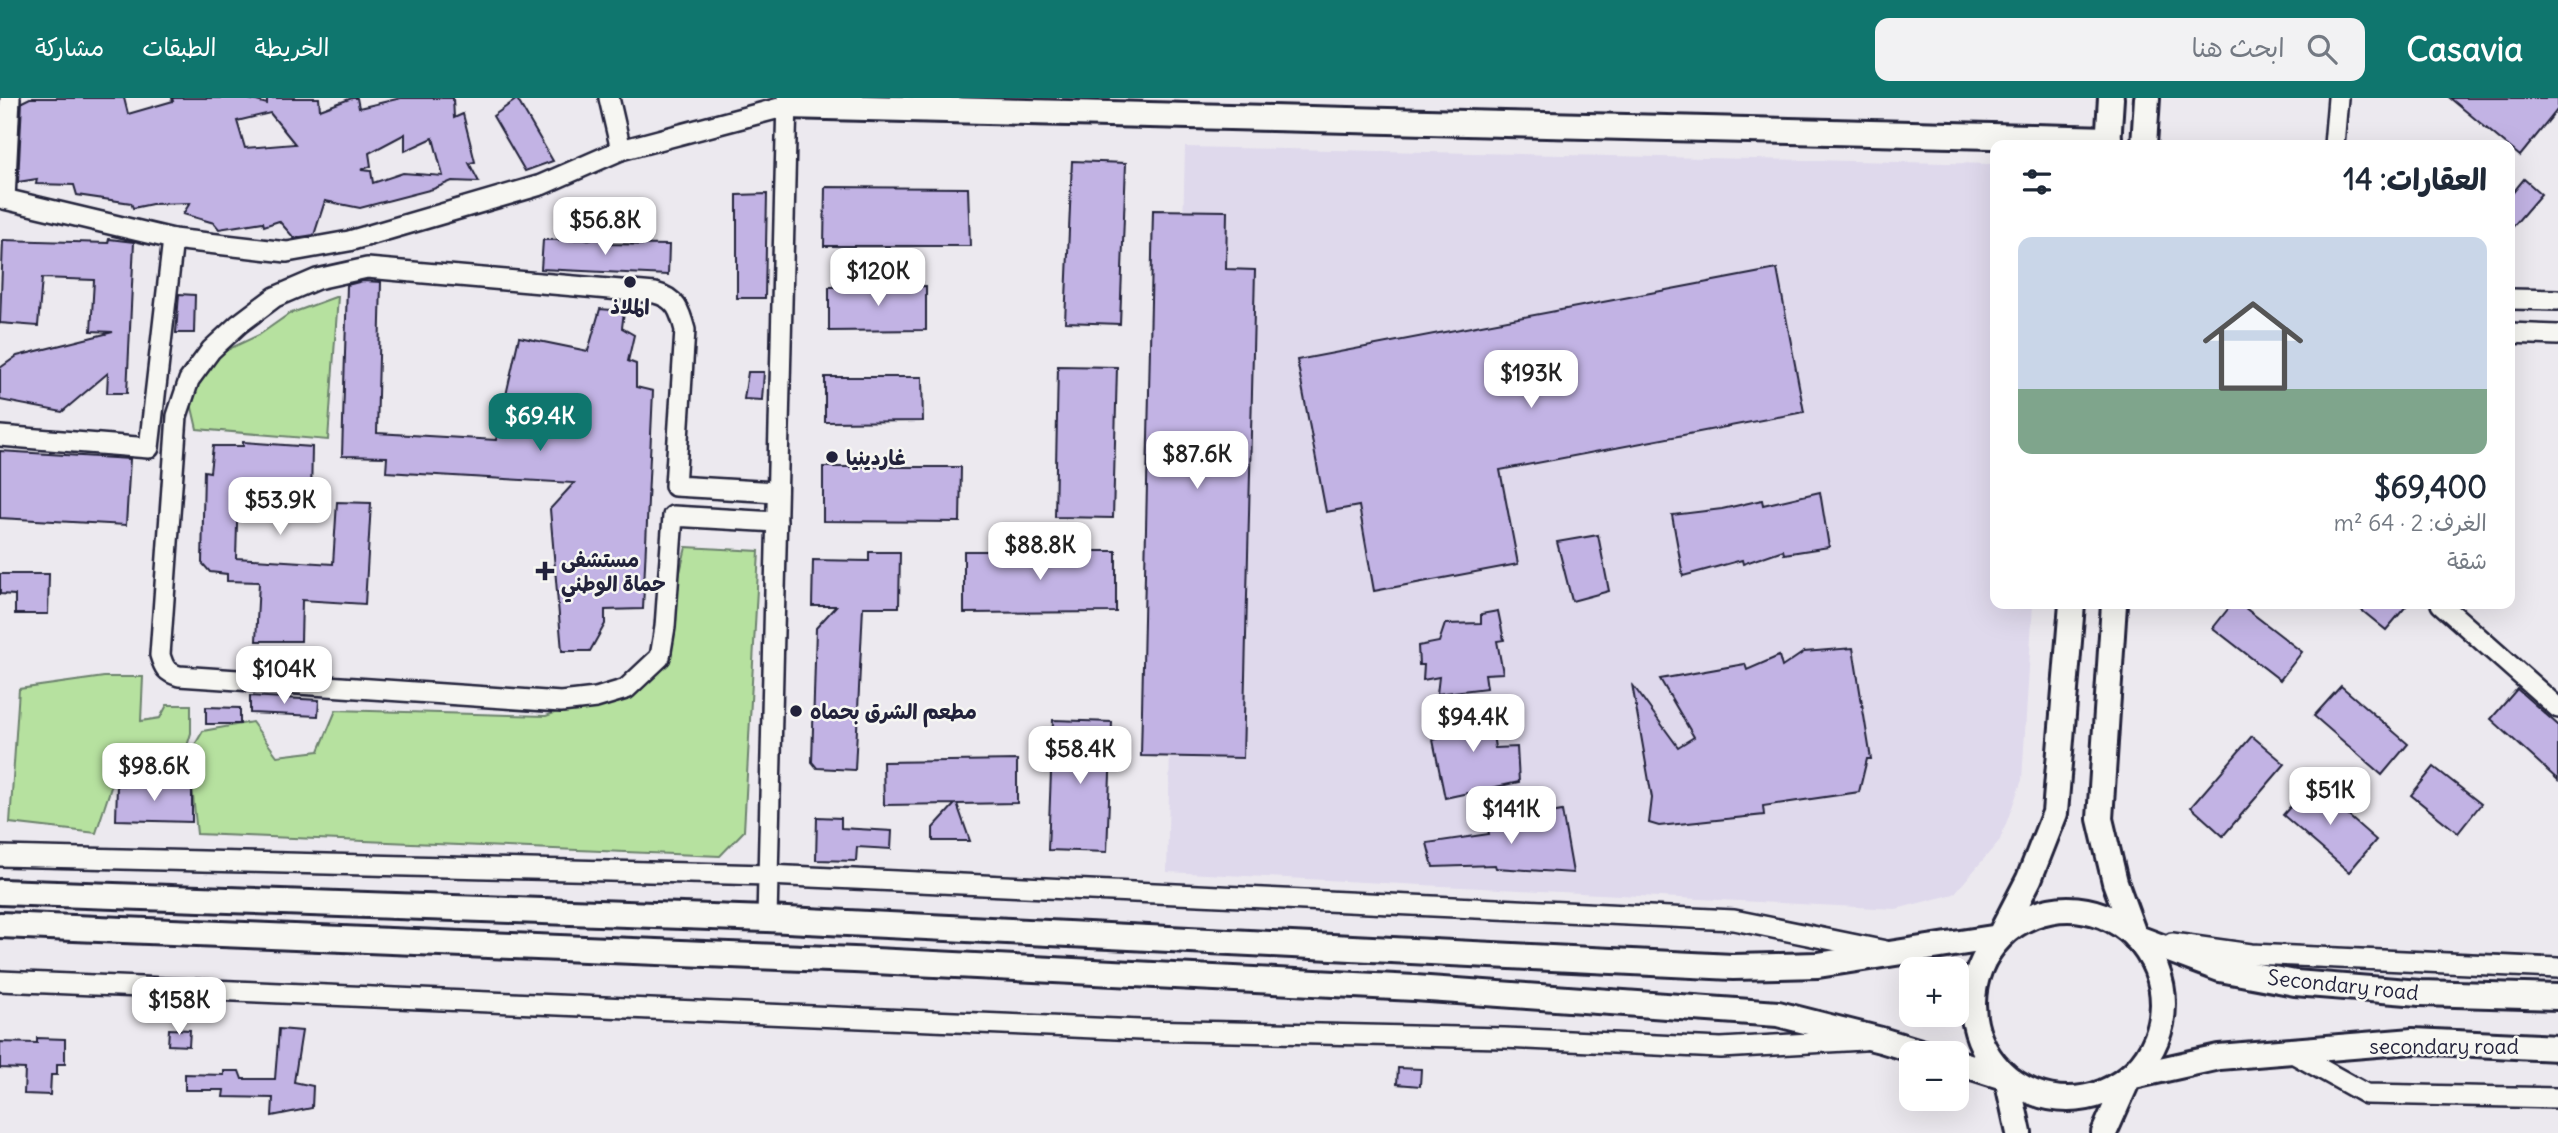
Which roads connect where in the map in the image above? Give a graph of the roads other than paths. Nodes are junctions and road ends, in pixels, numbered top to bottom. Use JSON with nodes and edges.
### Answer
{"nodes":[{"id":1,"x":10,"y":98,"type":"edge"},
{"id":2,"x":609,"y":98,"type":"edge"},
{"id":3,"x":2111,"y":98,"type":"edge"},
{"id":4,"x":2147,"y":98,"type":"edge"},
{"id":5,"x":2338,"y":98,"type":"edge"},
{"id":6,"x":787,"y":102,"type":"edge"},
{"id":7,"x":2042,"y":140,"type":"edge"},
{"id":8,"x":2108,"y":140,"type":"edge"},
{"id":9,"x":2144,"y":140,"type":"edge"},
{"id":10,"x":2334,"y":140,"type":"edge"},
{"id":11,"x":621,"y":150,"type":"junction"},
{"id":12,"x":3,"y":199,"type":"edge"},
{"id":13,"x":173,"y":239,"type":"junction"},
{"id":14,"x":2515,"y":299,"type":"edge"},
{"id":15,"x":2558,"y":300,"type":"edge"},
{"id":16,"x":2515,"y":333,"type":"edge"},
{"id":17,"x":2558,"y":335,"type":"edge"},
{"id":18,"x":0,"y":436,"type":"edge"},
{"id":19,"x":778,"y":492,"type":"junction"},
{"id":20,"x":777,"y":522,"type":"junction"},
{"id":21,"x":2072,"y":609,"type":"edge"},
{"id":22,"x":2114,"y":609,"type":"edge"},
{"id":23,"x":2447,"y":609,"type":"edge"},
{"id":24,"x":2558,"y":708,"type":"edge"},
{"id":25,"x":0,"y":856,"type":"edge"},
{"id":26,"x":768,"y":875,"type":"junction"},
{"id":27,"x":0,"y":892,"type":"edge"},
{"id":28,"x":767,"y":919,"type":"junction"},
{"id":29,"x":0,"y":925,"type":"edge"},
{"id":30,"x":1999,"y":937,"type":"junction"},
{"id":31,"x":2135,"y":937,"type":"junction"},
{"id":32,"x":1894,"y":953,"type":"junction"},
{"id":33,"x":2558,"y":968,"type":"edge"},
{"id":34,"x":0,"y":981,"type":"edge"},
{"id":35,"x":2558,"y":997,"type":"edge"},
{"id":36,"x":1881,"y":1040,"type":"junction"},
{"id":37,"x":1899,"y":1045,"type":"edge"},
{"id":38,"x":2558,"y":1048,"type":"edge"},
{"id":39,"x":2289,"y":1051,"type":"junction"},
{"id":40,"x":1969,"y":1066,"type":"edge"},
{"id":41,"x":2129,"y":1077,"type":"junction"},
{"id":42,"x":2007,"y":1078,"type":"junction"},
{"id":43,"x":2558,"y":1098,"type":"edge"},
{"id":44,"x":2019,"y":1133,"type":"edge"},
{"id":45,"x":2104,"y":1133,"type":"edge"}],
"edges":[{"from":1,"to":12,"type":"street"},
{"from":2,"to":11,"type":"street"},
{"from":3,"to":8,"type":"main road"},
{"from":4,"to":9,"type":"main road"},
{"from":5,"to":10,"type":"street"},
{"from":6,"to":7,"type":"main road"},
{"from":6,"to":11,"type":"street"},
{"from":6,"to":19,"type":"street"},
{"from":11,"to":13,"type":"street"},
{"from":12,"to":13,"type":"street"},
{"from":13,"to":18,"type":"street"},
{"from":14,"to":15,"type":"street"},
{"from":16,"to":17,"type":"street"},
{"from":19,"to":20,"type":"street"},
{"from":19,"to":20,"type":"street"},
{"from":20,"to":26,"type":"street"},
{"from":21,"to":30,"type":"main road"},
{"from":22,"to":31,"type":"main road"},
{"from":23,"to":24,"type":"street"},
{"from":25,"to":26,"type":"street"},
{"from":26,"to":28,"type":"street"},
{"from":26,"to":32,"type":"street"},
{"from":27,"to":28,"type":"main road"},
{"from":28,"to":32,"type":"main road"},
{"from":29,"to":36,"type":"main road"},
{"from":30,"to":31,"type":"main road"},
{"from":30,"to":32,"type":"main road"},
{"from":30,"to":42,"type":"main road"},
{"from":31,"to":33,"type":"street"},
{"from":31,"to":35,"type":"main road","name":"Secondary road"},
{"from":31,"to":41,"type":"main road"},
{"from":34,"to":36,"type":"street"},
{"from":36,"to":37,"type":"main road"},
{"from":38,"to":39,"type":"main road","name":"secondary road"},
{"from":39,"to":41,"type":"main road","name":"secondary road"},
{"from":39,"to":43,"type":"street"},
{"from":40,"to":42,"type":"main road"},
{"from":41,"to":42,"type":"main road"},
{"from":41,"to":45,"type":"main road"},
{"from":42,"to":44,"type":"main road"}]}
